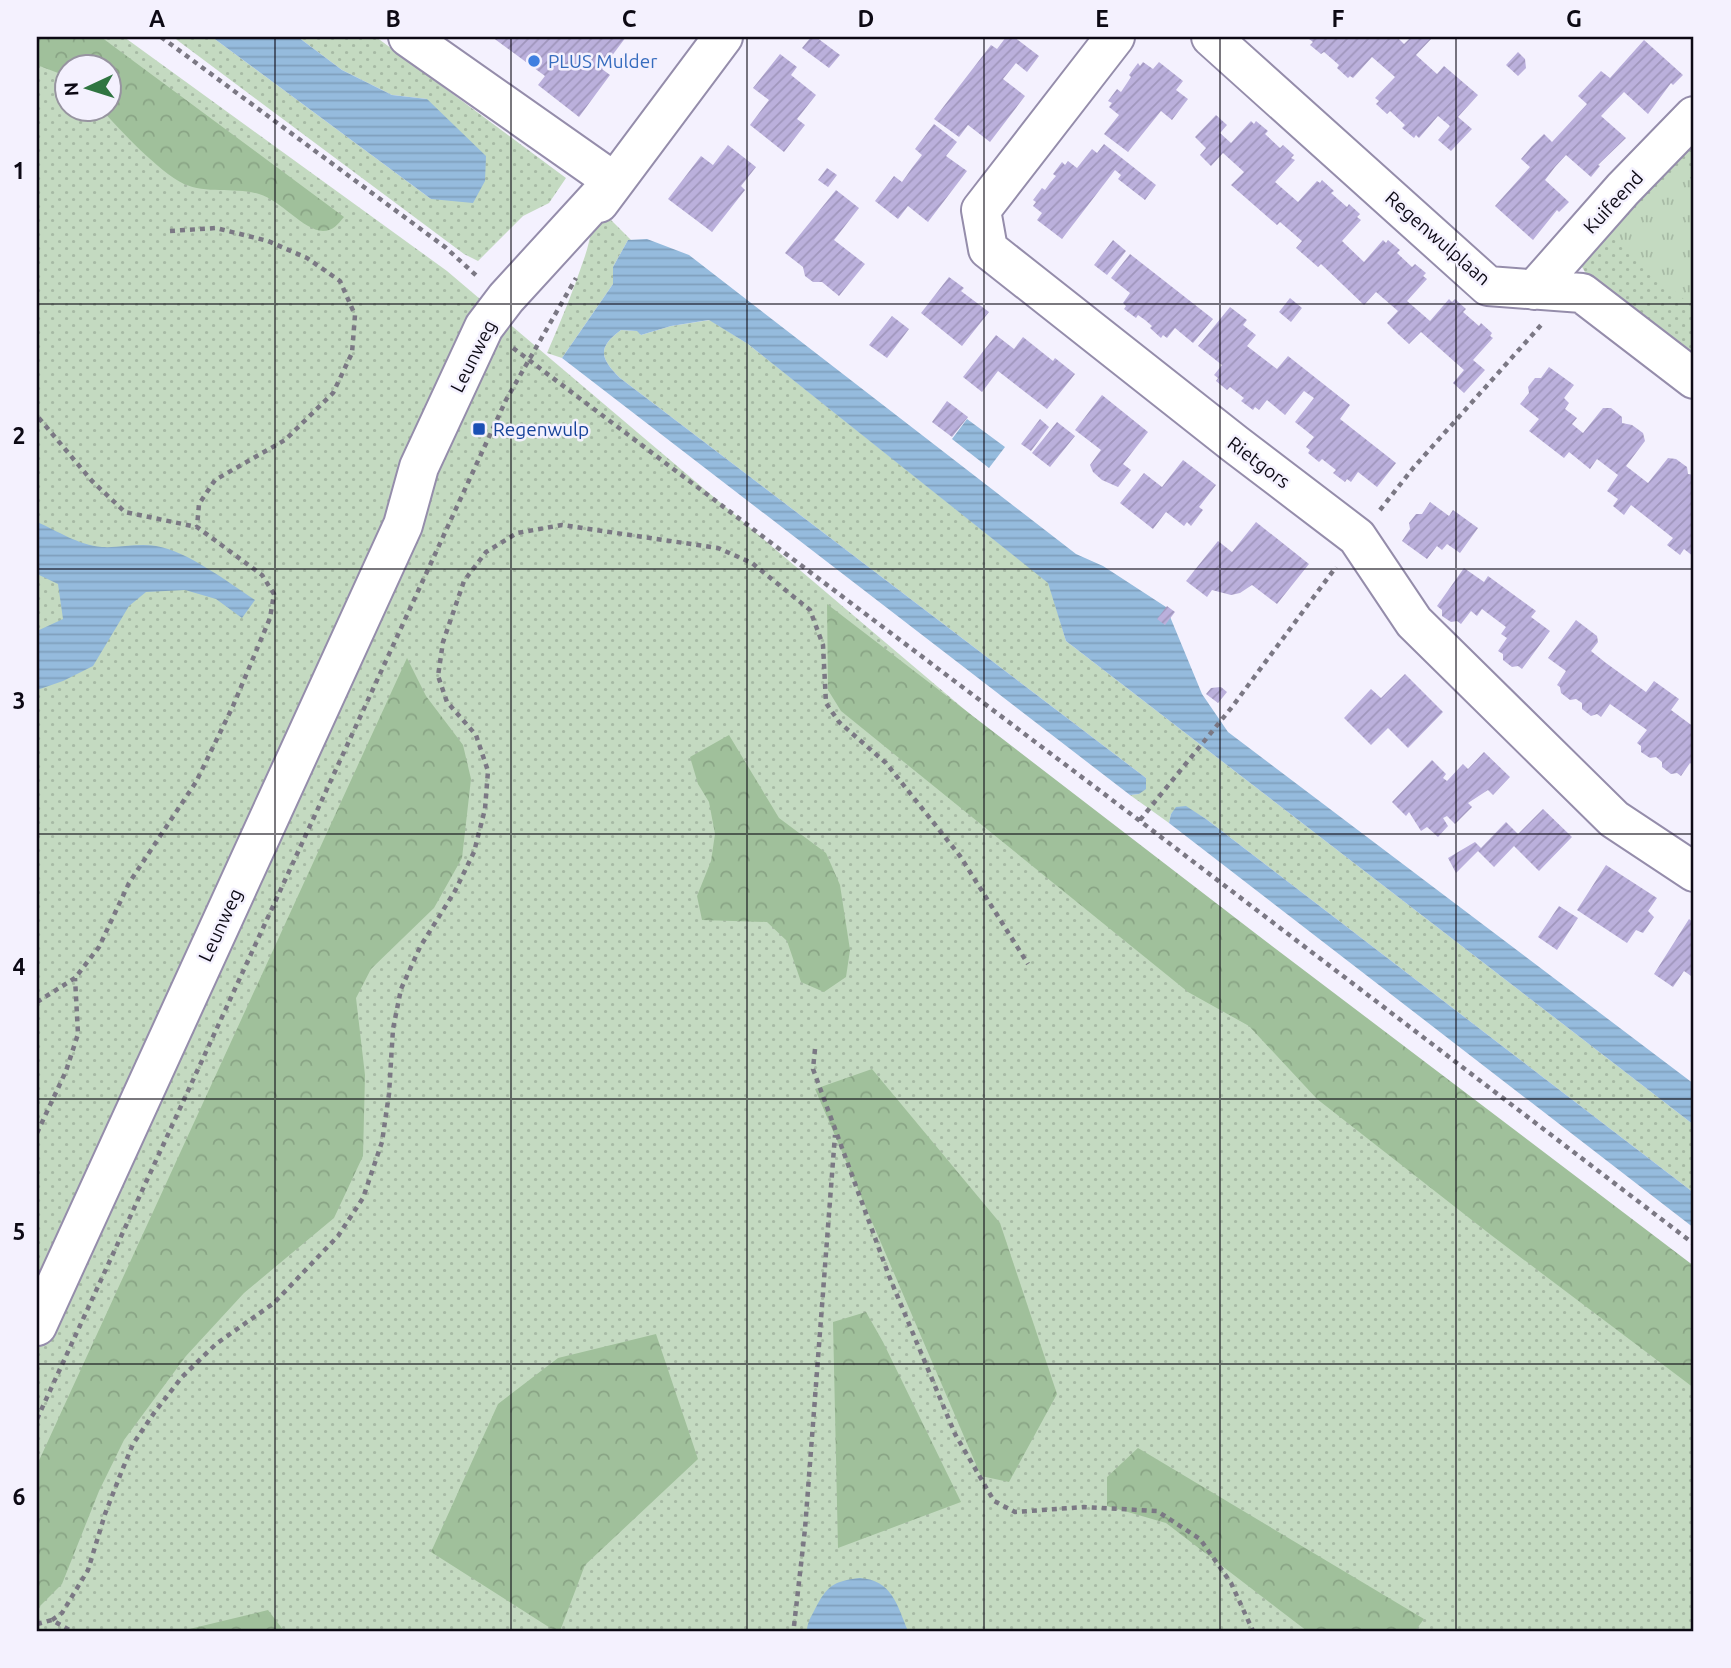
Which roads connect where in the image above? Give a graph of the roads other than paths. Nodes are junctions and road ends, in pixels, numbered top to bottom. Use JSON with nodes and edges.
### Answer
{"nodes":[{"id":1,"x":408,"y":37,"type":"edge"},
{"id":2,"x":723,"y":37,"type":"edge"},
{"id":3,"x":1115,"y":37,"type":"edge"},
{"id":4,"x":1211,"y":37,"type":"edge"},
{"id":5,"x":1686,"y":125,"type":"edge"},
{"id":6,"x":613,"y":181,"type":"junction"},
{"id":7,"x":1534,"y":290,"type":"junction"},
{"id":8,"x":1694,"y":379,"type":"edge"},
{"id":9,"x":403,"y":525,"type":"junction"},
{"id":10,"x":1694,"y":872,"type":"edge"},
{"id":11,"x":37,"y":1326,"type":"edge"}],
"edges":[{"from":1,"to":6,"type":"street"},
{"from":2,"to":6,"type":"street","name":"Leunweg"},
{"from":3,"to":10,"type":"street","name":"Rietgors"},
{"from":4,"to":7,"type":"street","name":"Regenwulplaan"},
{"from":5,"to":7,"type":"street","name":"Kuifeend"},
{"from":6,"to":9,"type":"street","name":"Leunweg"},
{"from":6,"to":9,"type":"street","name":"Leunweg"},
{"from":7,"to":8,"type":"street","name":"Regenwulplaan"},
{"from":9,"to":11,"type":"street","name":"Leunweg"}]}
